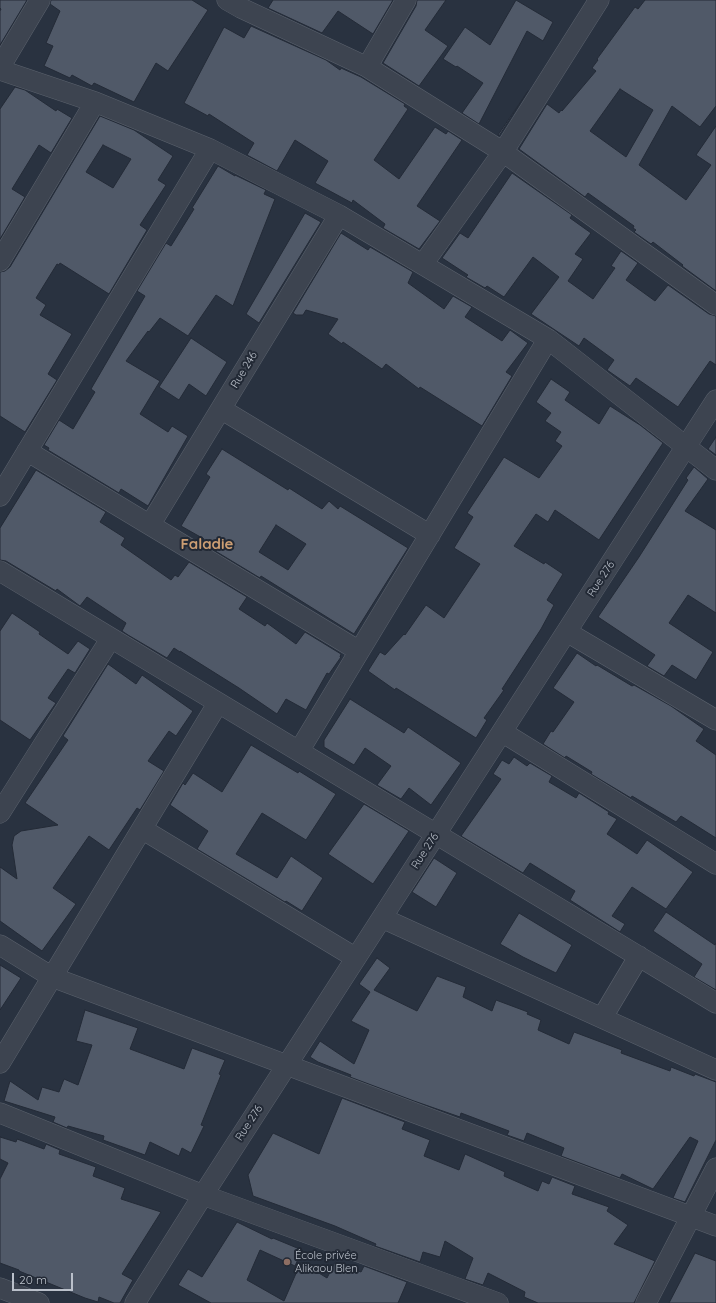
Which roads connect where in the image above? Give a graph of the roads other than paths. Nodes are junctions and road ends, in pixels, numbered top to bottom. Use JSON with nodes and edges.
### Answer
{"nodes":[{"id":1,"x":40,"y":0,"type":"edge"},
{"id":2,"x":406,"y":0,"type":"edge"},
{"id":3,"x":599,"y":0,"type":"edge"},
{"id":4,"x":237,"y":3,"type":"edge"},
{"id":5,"x":367,"y":66,"type":"junction"},
{"id":6,"x":0,"y":68,"type":"edge"},
{"id":7,"x":95,"y":102,"type":"junction"},
{"id":8,"x":210,"y":149,"type":"junction"},
{"id":9,"x":503,"y":152,"type":"junction"},
{"id":10,"x":338,"y":214,"type":"junction"},
{"id":11,"x":0,"y":261,"type":"edge"},
{"id":12,"x":423,"y":264,"type":"junction"},
{"id":13,"x":716,"y":305,"type":"edge"},
{"id":14,"x":548,"y":339,"type":"junction"},
{"id":15,"x":716,"y":400,"type":"edge"},
{"id":16,"x":221,"y":409,"type":"junction"},
{"id":17,"x":686,"y":447,"type":"junction"},
{"id":18,"x":27,"y":451,"type":"junction"},
{"id":19,"x":716,"y":470,"type":"edge"},
{"id":20,"x":0,"y":496,"type":"edge"},
{"id":21,"x":150,"y":525,"type":"junction"},
{"id":22,"x":430,"y":535,"type":"junction"},
{"id":23,"x":0,"y":571,"type":"edge"},
{"id":24,"x":567,"y":632,"type":"junction"},
{"id":25,"x":111,"y":638,"type":"junction"},
{"id":26,"x":359,"y":651,"type":"junction"},
{"id":27,"x":218,"y":703,"type":"junction"},
{"id":28,"x":716,"y":720,"type":"edge"},
{"id":29,"x":502,"y":732,"type":"junction"},
{"id":30,"x":299,"y":751,"type":"junction"},
{"id":31,"x":0,"y":813,"type":"edge"},
{"id":32,"x":142,"y":829,"type":"junction"},
{"id":33,"x":436,"y":834,"type":"junction"},
{"id":34,"x":716,"y":864,"type":"edge"},
{"id":35,"x":382,"y":918,"type":"junction"},
{"id":36,"x":0,"y":945,"type":"edge"},
{"id":37,"x":639,"y":956,"type":"junction"},
{"id":38,"x":356,"y":958,"type":"junction"},
{"id":39,"x":52,"y":977,"type":"junction"},
{"id":40,"x":716,"y":1003,"type":"edge"},
{"id":41,"x":602,"y":1018,"type":"junction"},
{"id":42,"x":0,"y":1063,"type":"edge"},
{"id":43,"x":287,"y":1065,"type":"junction"},
{"id":44,"x":716,"y":1070,"type":"edge"},
{"id":45,"x":0,"y":1113,"type":"edge"},
{"id":46,"x":716,"y":1168,"type":"edge"},
{"id":47,"x":203,"y":1196,"type":"junction"},
{"id":48,"x":691,"y":1216,"type":"junction"},
{"id":49,"x":716,"y":1226,"type":"edge"},
{"id":50,"x":0,"y":1288,"type":"edge"},
{"id":51,"x":39,"y":1303,"type":"edge"},
{"id":52,"x":135,"y":1303,"type":"edge"},
{"id":53,"x":498,"y":1303,"type":"edge"},
{"id":54,"x":646,"y":1303,"type":"edge"}],
"edges":[{"from":1,"to":6,"type":"street"},
{"from":2,"to":5,"type":"street"},
{"from":3,"to":9,"type":"street"},
{"from":4,"to":5,"type":"street"},
{"from":5,"to":9,"type":"street"},
{"from":6,"to":7,"type":"street"},
{"from":7,"to":8,"type":"street"},
{"from":7,"to":11,"type":"street"},
{"from":8,"to":10,"type":"street"},
{"from":8,"to":18,"type":"street"},
{"from":9,"to":12,"type":"street"},
{"from":9,"to":13,"type":"street"},
{"from":10,"to":12,"type":"street"},
{"from":10,"to":16,"type":"street","name":"Rue 246"},
{"from":12,"to":14,"type":"street"},
{"from":14,"to":17,"type":"street"},
{"from":14,"to":22,"type":"street"},
{"from":15,"to":17,"type":"street","name":"Rue 276"},
{"from":16,"to":21,"type":"street","name":"Rue 246"},
{"from":16,"to":22,"type":"street"},
{"from":17,"to":19,"type":"street"},
{"from":17,"to":24,"type":"street","name":"Rue 276"},
{"from":18,"to":20,"type":"street"},
{"from":18,"to":21,"type":"street"},
{"from":21,"to":26,"type":"street"},
{"from":22,"to":26,"type":"street"},
{"from":23,"to":25,"type":"street"},
{"from":24,"to":28,"type":"street"},
{"from":24,"to":29,"type":"street","name":"Rue 276"},
{"from":25,"to":27,"type":"street"},
{"from":25,"to":31,"type":"street"},
{"from":26,"to":30,"type":"street"},
{"from":27,"to":30,"type":"street"},
{"from":27,"to":32,"type":"street"},
{"from":29,"to":33,"type":"street","name":"Rue 276"},
{"from":29,"to":34,"type":"street"},
{"from":30,"to":33,"type":"street"},
{"from":32,"to":38,"type":"street"},
{"from":32,"to":39,"type":"street"},
{"from":33,"to":35,"type":"street","name":"Rue 276"},
{"from":33,"to":37,"type":"street"},
{"from":35,"to":38,"type":"street","name":"Rue 276"},
{"from":35,"to":41,"type":"street"},
{"from":36,"to":39,"type":"street"},
{"from":37,"to":40,"type":"street"},
{"from":37,"to":41,"type":"street"},
{"from":38,"to":43,"type":"street","name":"Rue 276"},
{"from":39,"to":42,"type":"street"},
{"from":39,"to":43,"type":"street"},
{"from":41,"to":44,"type":"street"},
{"from":43,"to":47,"type":"street","name":"Rue 276"},
{"from":43,"to":48,"type":"street"},
{"from":45,"to":47,"type":"street"},
{"from":46,"to":48,"type":"street"},
{"from":47,"to":52,"type":"street","name":"Rue 276"},
{"from":47,"to":53,"type":"street"},
{"from":48,"to":49,"type":"street"},
{"from":48,"to":54,"type":"street"},
{"from":50,"to":51,"type":"street"}]}
